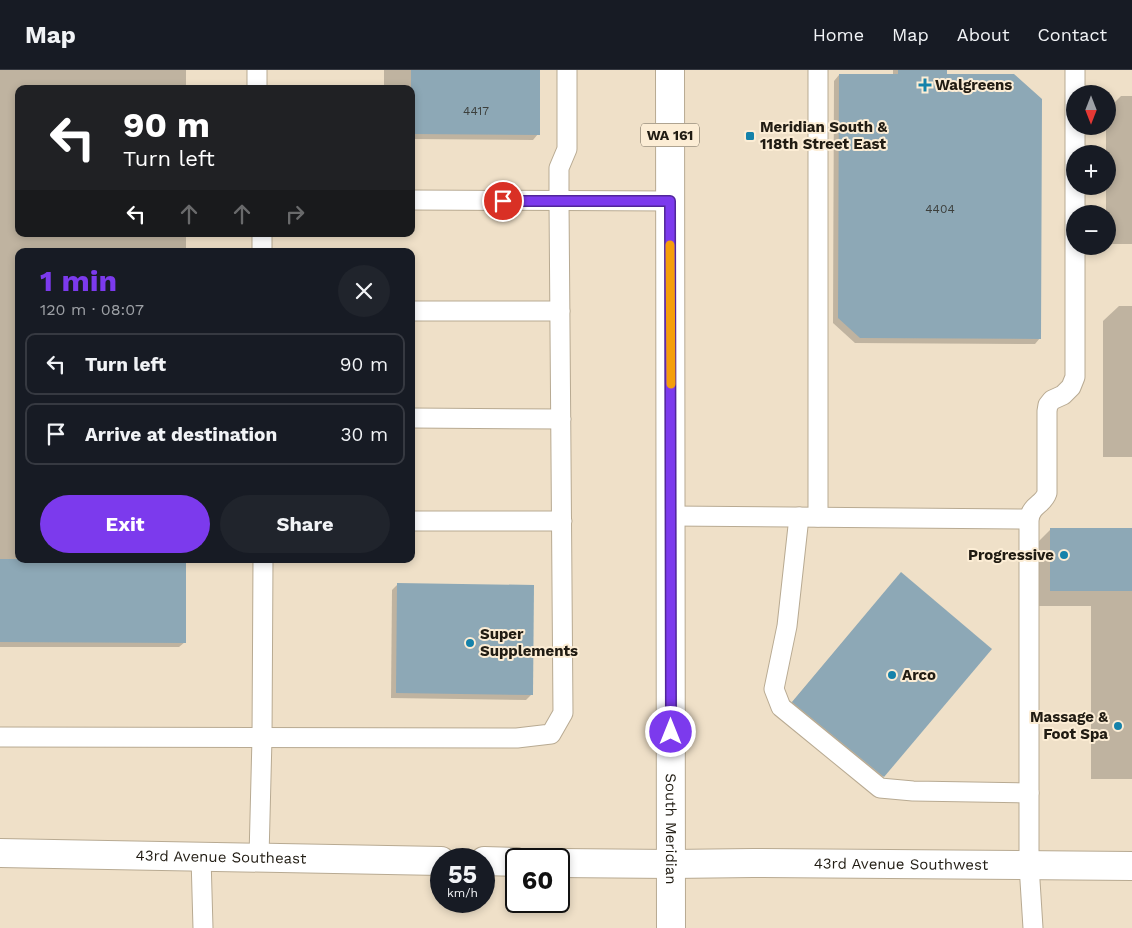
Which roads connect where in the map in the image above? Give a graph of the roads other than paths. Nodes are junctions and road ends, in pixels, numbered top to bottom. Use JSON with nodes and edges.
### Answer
{"nodes":[{"id":1,"x":256,"y":70,"type":"edge"},
{"id":2,"x":567,"y":70,"type":"edge"},
{"id":3,"x":670,"y":70,"type":"edge"},
{"id":4,"x":818,"y":70,"type":"edge"},
{"id":5,"x":1074,"y":70,"type":"edge"},
{"id":6,"x":257,"y":85,"type":"edge"},
{"id":7,"x":415,"y":200,"type":"edge"},
{"id":8,"x":558,"y":201,"type":"junction"},
{"id":9,"x":670,"y":201,"type":"junction"},
{"id":10,"x":415,"y":311,"type":"edge"},
{"id":11,"x":560,"y":311,"type":"junction"},
{"id":12,"x":415,"y":418,"type":"edge"},
{"id":13,"x":561,"y":419,"type":"junction"},
{"id":14,"x":671,"y":516,"type":"junction"},
{"id":15,"x":800,"y":517,"type":"junction"},
{"id":16,"x":818,"y":517,"type":"junction"},
{"id":17,"x":1029,"y":519,"type":"junction"},
{"id":18,"x":415,"y":521,"type":"edge"},
{"id":19,"x":562,"y":522,"type":"junction"},
{"id":20,"x":264,"y":563,"type":"edge"},
{"id":21,"x":0,"y":737,"type":"edge"},
{"id":22,"x":262,"y":738,"type":"junction"},
{"id":23,"x":1029,"y":793,"type":"junction"},
{"id":24,"x":0,"y":853,"type":"edge"},
{"id":25,"x":201,"y":857,"type":"junction"},
{"id":26,"x":259,"y":858,"type":"junction"},
{"id":27,"x":430,"y":860,"type":"edge"},
{"id":28,"x":570,"y":862,"type":"edge"},
{"id":29,"x":671,"y":864,"type":"junction"},
{"id":30,"x":1029,"y":865,"type":"junction"},
{"id":31,"x":1132,"y":866,"type":"edge"},
{"id":32,"x":203,"y":928,"type":"edge"},
{"id":33,"x":671,"y":928,"type":"edge"},
{"id":34,"x":1033,"y":928,"type":"edge"}],
"edges":[{"from":1,"to":6,"type":"lane"},
{"from":2,"to":8,"type":"lane"},
{"from":3,"to":9,"type":"street","name":"South Meridian","number":"WA 161"},
{"from":4,"to":16,"type":"lane"},
{"from":5,"to":17,"type":"lane"},
{"from":7,"to":8,"type":"lane"},
{"from":8,"to":9,"type":"lane"},
{"from":8,"to":11,"type":"lane"},
{"from":9,"to":14,"type":"street","name":"South Meridian","number":"WA 161"},
{"from":10,"to":11,"type":"lane"},
{"from":11,"to":13,"type":"lane"},
{"from":12,"to":13,"type":"lane"},
{"from":13,"to":19,"type":"lane"},
{"from":14,"to":15,"type":"lane"},
{"from":14,"to":29,"type":"street","name":"South Meridian","number":"WA 161"},
{"from":15,"to":16,"type":"lane"},
{"from":15,"to":23,"type":"lane"},
{"from":16,"to":17,"type":"lane"},
{"from":17,"to":23,"type":"lane"},
{"from":18,"to":19,"type":"lane"},
{"from":19,"to":22,"type":"lane"},
{"from":20,"to":22,"type":"lane"},
{"from":21,"to":22,"type":"lane"},
{"from":22,"to":26,"type":"lane"},
{"from":23,"to":30,"type":"lane"},
{"from":24,"to":25,"type":"street","name":"43rd Avenue Southeast"},
{"from":25,"to":26,"type":"street","name":"43rd Avenue Southeast"},
{"from":25,"to":32,"type":"lane"},
{"from":26,"to":27,"type":"street","name":"43rd Avenue Southeast"},
{"from":28,"to":29,"type":"street"},
{"from":29,"to":30,"type":"street","name":"43rd Avenue Southwest"},
{"from":29,"to":33,"type":"street","name":"South Meridian","number":"WA 161"},
{"from":30,"to":31,"type":"street","name":"43rd Avenue Southwest"},
{"from":30,"to":34,"type":"lane"}]}
